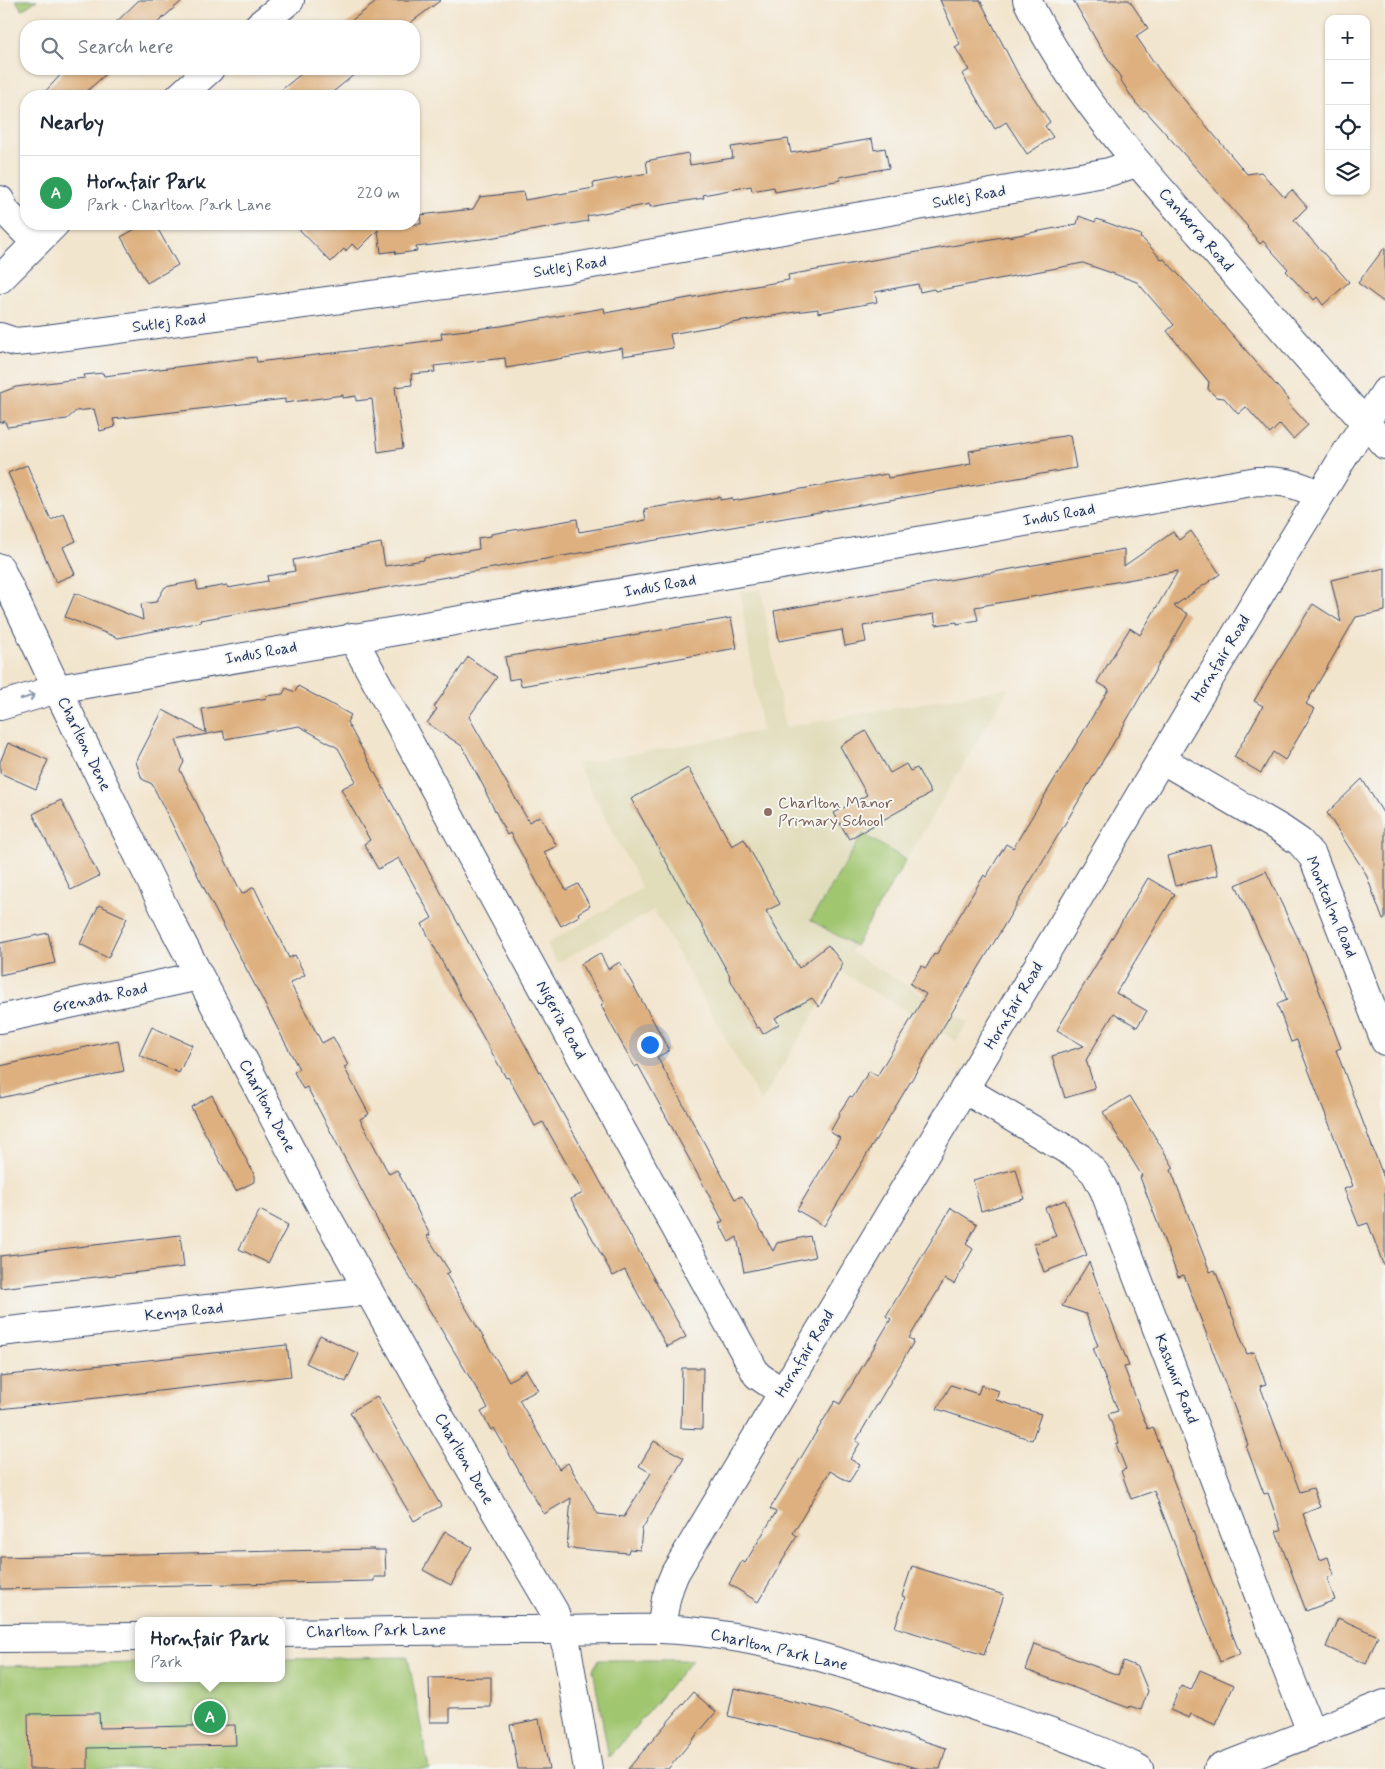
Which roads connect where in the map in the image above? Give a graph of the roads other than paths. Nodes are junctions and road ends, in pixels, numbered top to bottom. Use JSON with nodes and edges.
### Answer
{"nodes":[{"id":1,"x":290,"y":0,"type":"edge"},
{"id":2,"x":1027,"y":0,"type":"edge"},
{"id":3,"x":265,"y":20,"type":"edge"},
{"id":4,"x":203,"y":75,"type":"edge"},
{"id":5,"x":187,"y":90,"type":"edge"},
{"id":6,"x":1136,"y":163,"type":"junction"},
{"id":7,"x":0,"y":200,"type":"edge"},
{"id":8,"x":20,"y":226,"type":"edge"},
{"id":9,"x":23,"y":230,"type":"edge"},
{"id":10,"x":49,"y":230,"type":"edge"},
{"id":11,"x":36,"y":243,"type":"junction"},
{"id":12,"x":0,"y":279,"type":"edge"},
{"id":13,"x":0,"y":337,"type":"edge"},
{"id":14,"x":1385,"y":392,"type":"edge"},
{"id":15,"x":1365,"y":423,"type":"junction"},
{"id":16,"x":1385,"y":446,"type":"edge"},
{"id":17,"x":1320,"y":495,"type":"junction"},
{"id":18,"x":0,"y":568,"type":"edge"},
{"id":19,"x":352,"y":637,"type":"junction"},
{"id":20,"x":56,"y":689,"type":"junction"},
{"id":21,"x":0,"y":706,"type":"edge"},
{"id":22,"x":1161,"y":759,"type":"junction"},
{"id":23,"x":199,"y":976,"type":"junction"},
{"id":24,"x":0,"y":1019,"type":"edge"},
{"id":25,"x":1385,"y":1041,"type":"edge"},
{"id":26,"x":964,"y":1089,"type":"junction"},
{"id":27,"x":368,"y":1291,"type":"junction"},
{"id":28,"x":0,"y":1332,"type":"edge"},
{"id":29,"x":782,"y":1392,"type":"junction"},
{"id":30,"x":662,"y":1629,"type":"junction"},
{"id":31,"x":560,"y":1630,"type":"junction"},
{"id":32,"x":285,"y":1633,"type":"edge"},
{"id":33,"x":135,"y":1637,"type":"edge"},
{"id":34,"x":0,"y":1638,"type":"edge"},
{"id":35,"x":1385,"y":1704,"type":"edge"},
{"id":36,"x":1311,"y":1732,"type":"junction"},
{"id":37,"x":588,"y":1769,"type":"edge"},
{"id":38,"x":1139,"y":1769,"type":"edge"},
{"id":39,"x":1218,"y":1769,"type":"edge"}],
"edges":[{"from":1,"to":3,"type":"street"},
{"from":2,"to":6,"type":"street","name":"Canberra Road"},
{"from":4,"to":5,"type":"street"},
{"from":6,"to":13,"type":"street","name":"Sutlej Road"},
{"from":6,"to":15,"type":"street","name":"Canberra Road"},
{"from":7,"to":8,"type":"street"},
{"from":9,"to":11,"type":"street"},
{"from":10,"to":11,"type":"street"},
{"from":11,"to":12,"type":"street"},
{"from":14,"to":15,"type":"street","name":"Hornfair Road"},
{"from":15,"to":16,"type":"street","name":"Canberra Road"},
{"from":15,"to":17,"type":"street","name":"Hornfair Road"},
{"from":17,"to":19,"type":"street","name":"Indus Road"},
{"from":17,"to":22,"type":"street","name":"Hornfair Road"},
{"from":18,"to":20,"type":"street","name":"Charlton Dene"},
{"from":19,"to":20,"type":"street","name":"Indus Road"},
{"from":19,"to":29,"type":"street","name":"Nigeria Road"},
{"from":21,"to":20,"type":"street","name":"Indus Road","one_way":true},
{"from":20,"to":23,"type":"street","name":"Charlton Dene"},
{"from":22,"to":25,"type":"street","name":"Montcalm Road"},
{"from":22,"to":26,"type":"street","name":"Hornfair Road"},
{"from":23,"to":24,"type":"street","name":"Grenada Road"},
{"from":23,"to":27,"type":"street","name":"Charlton Dene"},
{"from":26,"to":29,"type":"street","name":"Hornfair Road"},
{"from":26,"to":36,"type":"street","name":"Kashmir Road"},
{"from":27,"to":28,"type":"street","name":"Kenya Road"},
{"from":27,"to":31,"type":"street","name":"Charlton Dene"},
{"from":29,"to":30,"type":"street","name":"Hornfair Road"},
{"from":30,"to":31,"type":"street","name":"Charlton Park Lane"},
{"from":30,"to":38,"type":"street","name":"Charlton Park Lane"},
{"from":31,"to":32,"type":"street","name":"Charlton Park Lane"},
{"from":31,"to":37,"type":"street","name":"Charlton Dene"},
{"from":33,"to":34,"type":"street"},
{"from":35,"to":36,"type":"street"},
{"from":36,"to":39,"type":"street"}]}
